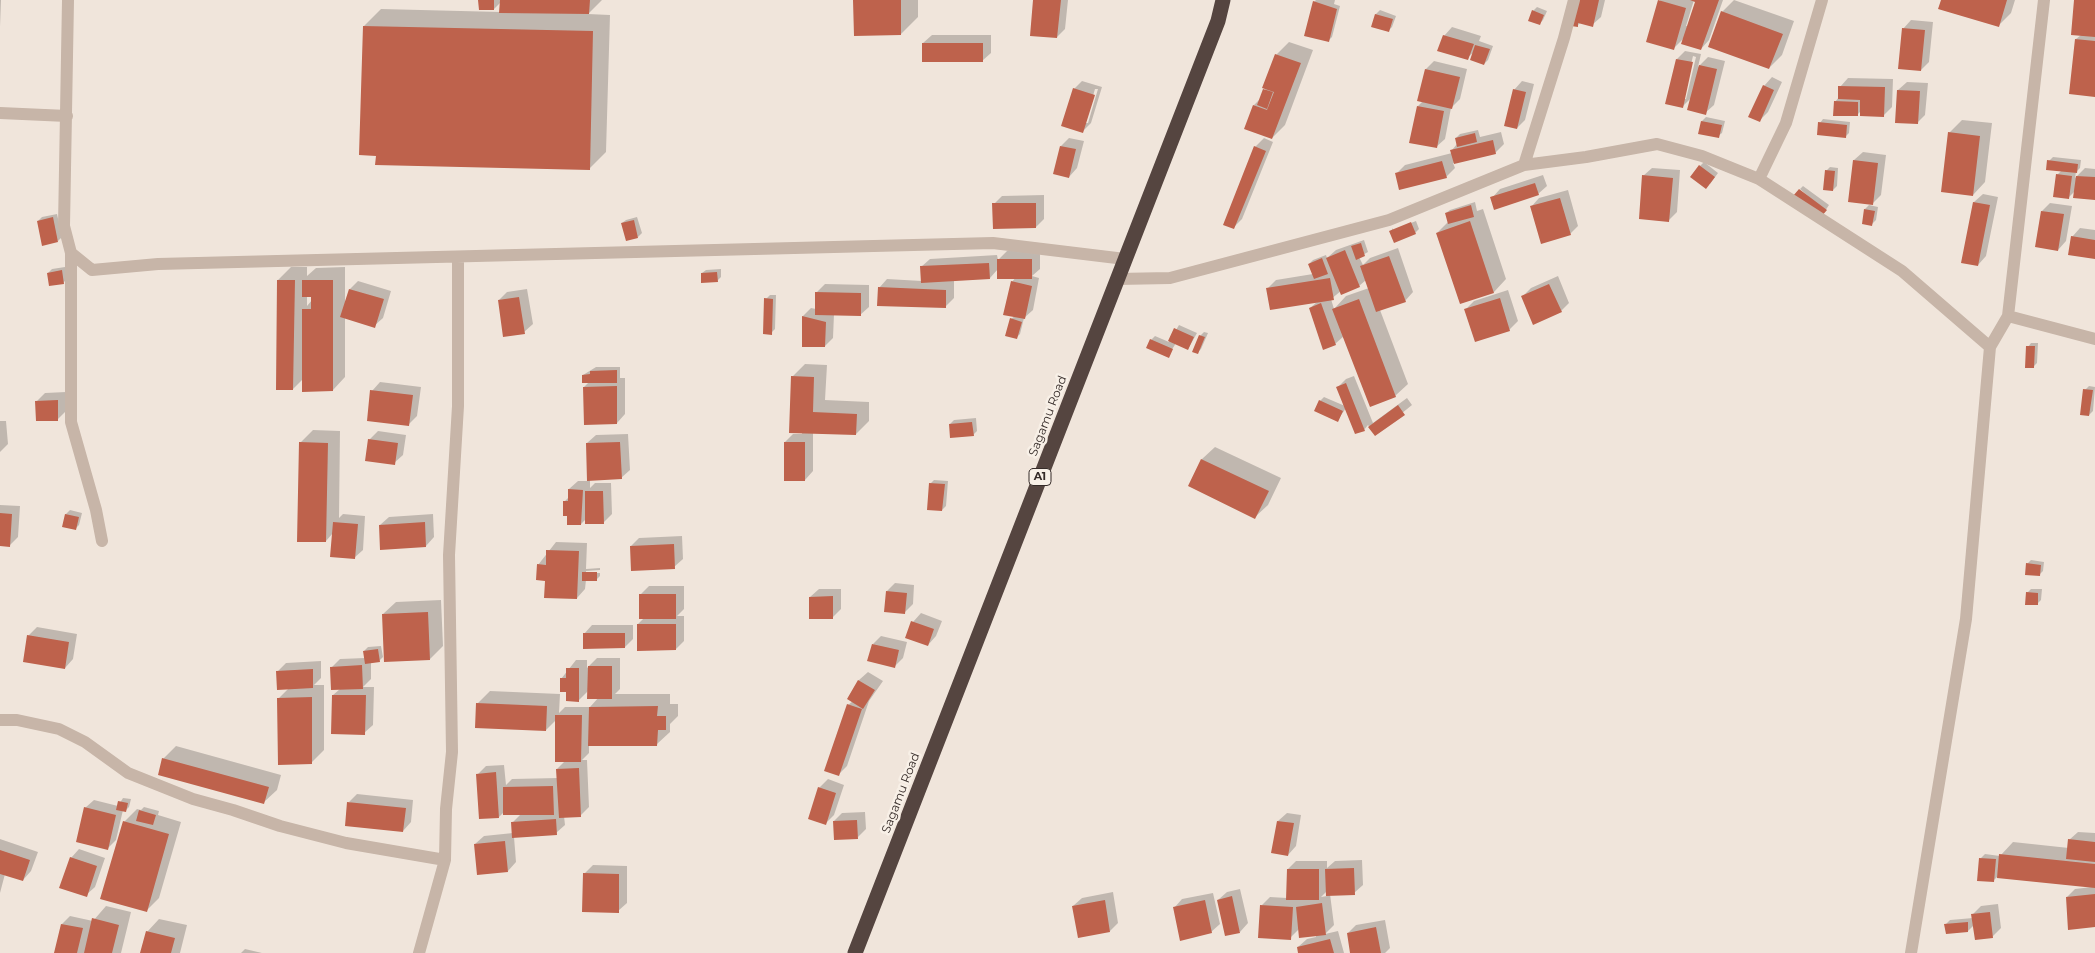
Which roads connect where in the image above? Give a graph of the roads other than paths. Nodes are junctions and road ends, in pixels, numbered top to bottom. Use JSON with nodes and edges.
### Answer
{"nodes":[{"id":1,"x":68,"y":0,"type":"edge"},
{"id":2,"x":1223,"y":0,"type":"edge"},
{"id":3,"x":1574,"y":0,"type":"edge"},
{"id":4,"x":1822,"y":0,"type":"edge"},
{"id":5,"x":2044,"y":0,"type":"edge"},
{"id":6,"x":0,"y":113,"type":"edge"},
{"id":7,"x":67,"y":116,"type":"junction"},
{"id":8,"x":1524,"y":165,"type":"junction"},
{"id":9,"x":1759,"y":179,"type":"junction"},
{"id":10,"x":71,"y":253,"type":"junction"},
{"id":11,"x":458,"y":258,"type":"junction"},
{"id":12,"x":1125,"y":259,"type":"junction"},
{"id":13,"x":1117,"y":279,"type":"junction"},
{"id":14,"x":2008,"y":316,"type":"junction"},
{"id":15,"x":2095,"y":339,"type":"edge"},
{"id":16,"x":1990,"y":347,"type":"junction"},
{"id":17,"x":102,"y":541,"type":"dead end"},
{"id":18,"x":0,"y":720,"type":"edge"},
{"id":19,"x":445,"y":860,"type":"junction"},
{"id":20,"x":420,"y":953,"type":"edge"},
{"id":21,"x":855,"y":953,"type":"edge"},
{"id":22,"x":1911,"y":953,"type":"edge"}],
"edges":[{"from":1,"to":7,"type":"street"},
{"from":2,"to":12,"type":"highway","name":"Sagamu Road","number":"A1"},
{"from":3,"to":8,"type":"street"},
{"from":4,"to":9,"type":"street"},
{"from":5,"to":14,"type":"street"},
{"from":6,"to":7,"type":"street"},
{"from":7,"to":10,"type":"street"},
{"from":8,"to":9,"type":"street"},
{"from":8,"to":13,"type":"street"},
{"from":9,"to":16,"type":"street"},
{"from":10,"to":11,"type":"street"},
{"from":10,"to":17,"type":"street"},
{"from":11,"to":12,"type":"street"},
{"from":11,"to":19,"type":"street"},
{"from":12,"to":13,"type":"highway","name":"Sagamu Road","number":"A1"},
{"from":13,"to":21,"type":"highway","name":"Sagamu Road","number":"A1"},
{"from":14,"to":15,"type":"street"},
{"from":14,"to":16,"type":"street"},
{"from":16,"to":22,"type":"street"},
{"from":18,"to":19,"type":"street"},
{"from":19,"to":20,"type":"street"}]}
